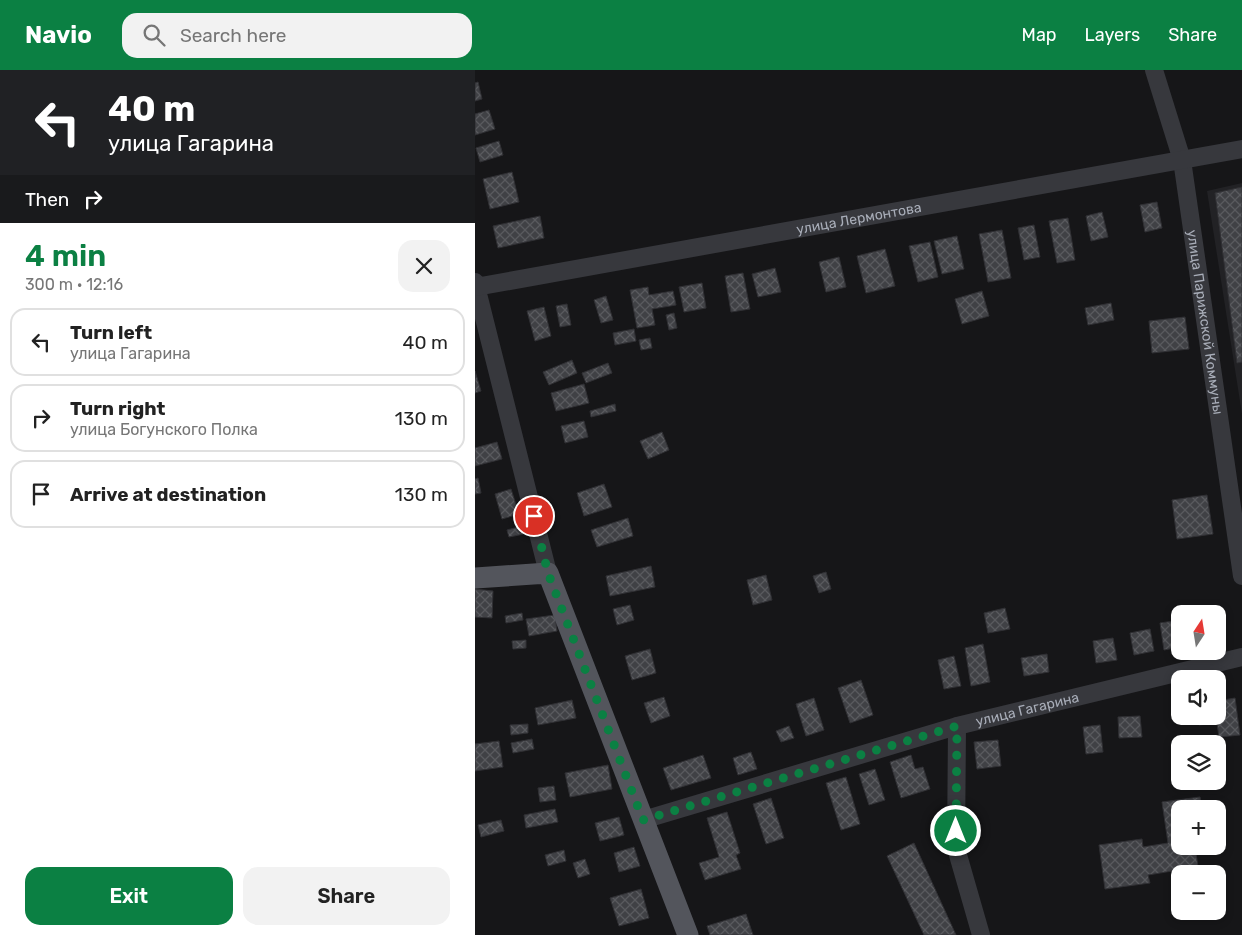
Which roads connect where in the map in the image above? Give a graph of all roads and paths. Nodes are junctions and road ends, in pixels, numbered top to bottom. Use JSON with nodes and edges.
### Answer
{"nodes":[{"id":1,"x":1154,"y":70,"type":"edge"},
{"id":2,"x":1242,"y":149,"type":"edge"},
{"id":3,"x":1182,"y":160,"type":"junction"},
{"id":4,"x":476,"y":284,"type":"edge"},
{"id":5,"x":548,"y":573,"type":"junction"},
{"id":6,"x":1242,"y":576,"type":"edge"},
{"id":7,"x":475,"y":578,"type":"edge"},
{"id":8,"x":1242,"y":657,"type":"edge"},
{"id":9,"x":957,"y":726,"type":"junction"},
{"id":10,"x":643,"y":820,"type":"junction"},
{"id":11,"x":689,"y":935,"type":"edge"},
{"id":12,"x":981,"y":935,"type":"edge"}],
"edges":[{"from":1,"to":3,"type":"street","name":"улица Парижской Коммуны"},
{"from":2,"to":3,"type":"street","name":"улица Лермонтова"},
{"from":3,"to":4,"type":"street","name":"улица Лермонтова"},
{"from":3,"to":6,"type":"street","name":"улица Парижской Коммуны"},
{"from":4,"to":5,"type":"street"},
{"from":5,"to":7,"type":"main road"},
{"from":5,"to":10,"type":"main road"},
{"from":8,"to":9,"type":"street","name":"улица Гагарина"},
{"from":9,"to":10,"type":"street","name":"улица Гагарина"},
{"from":9,"to":12,"type":"street"},
{"from":10,"to":11,"type":"main road"}]}
